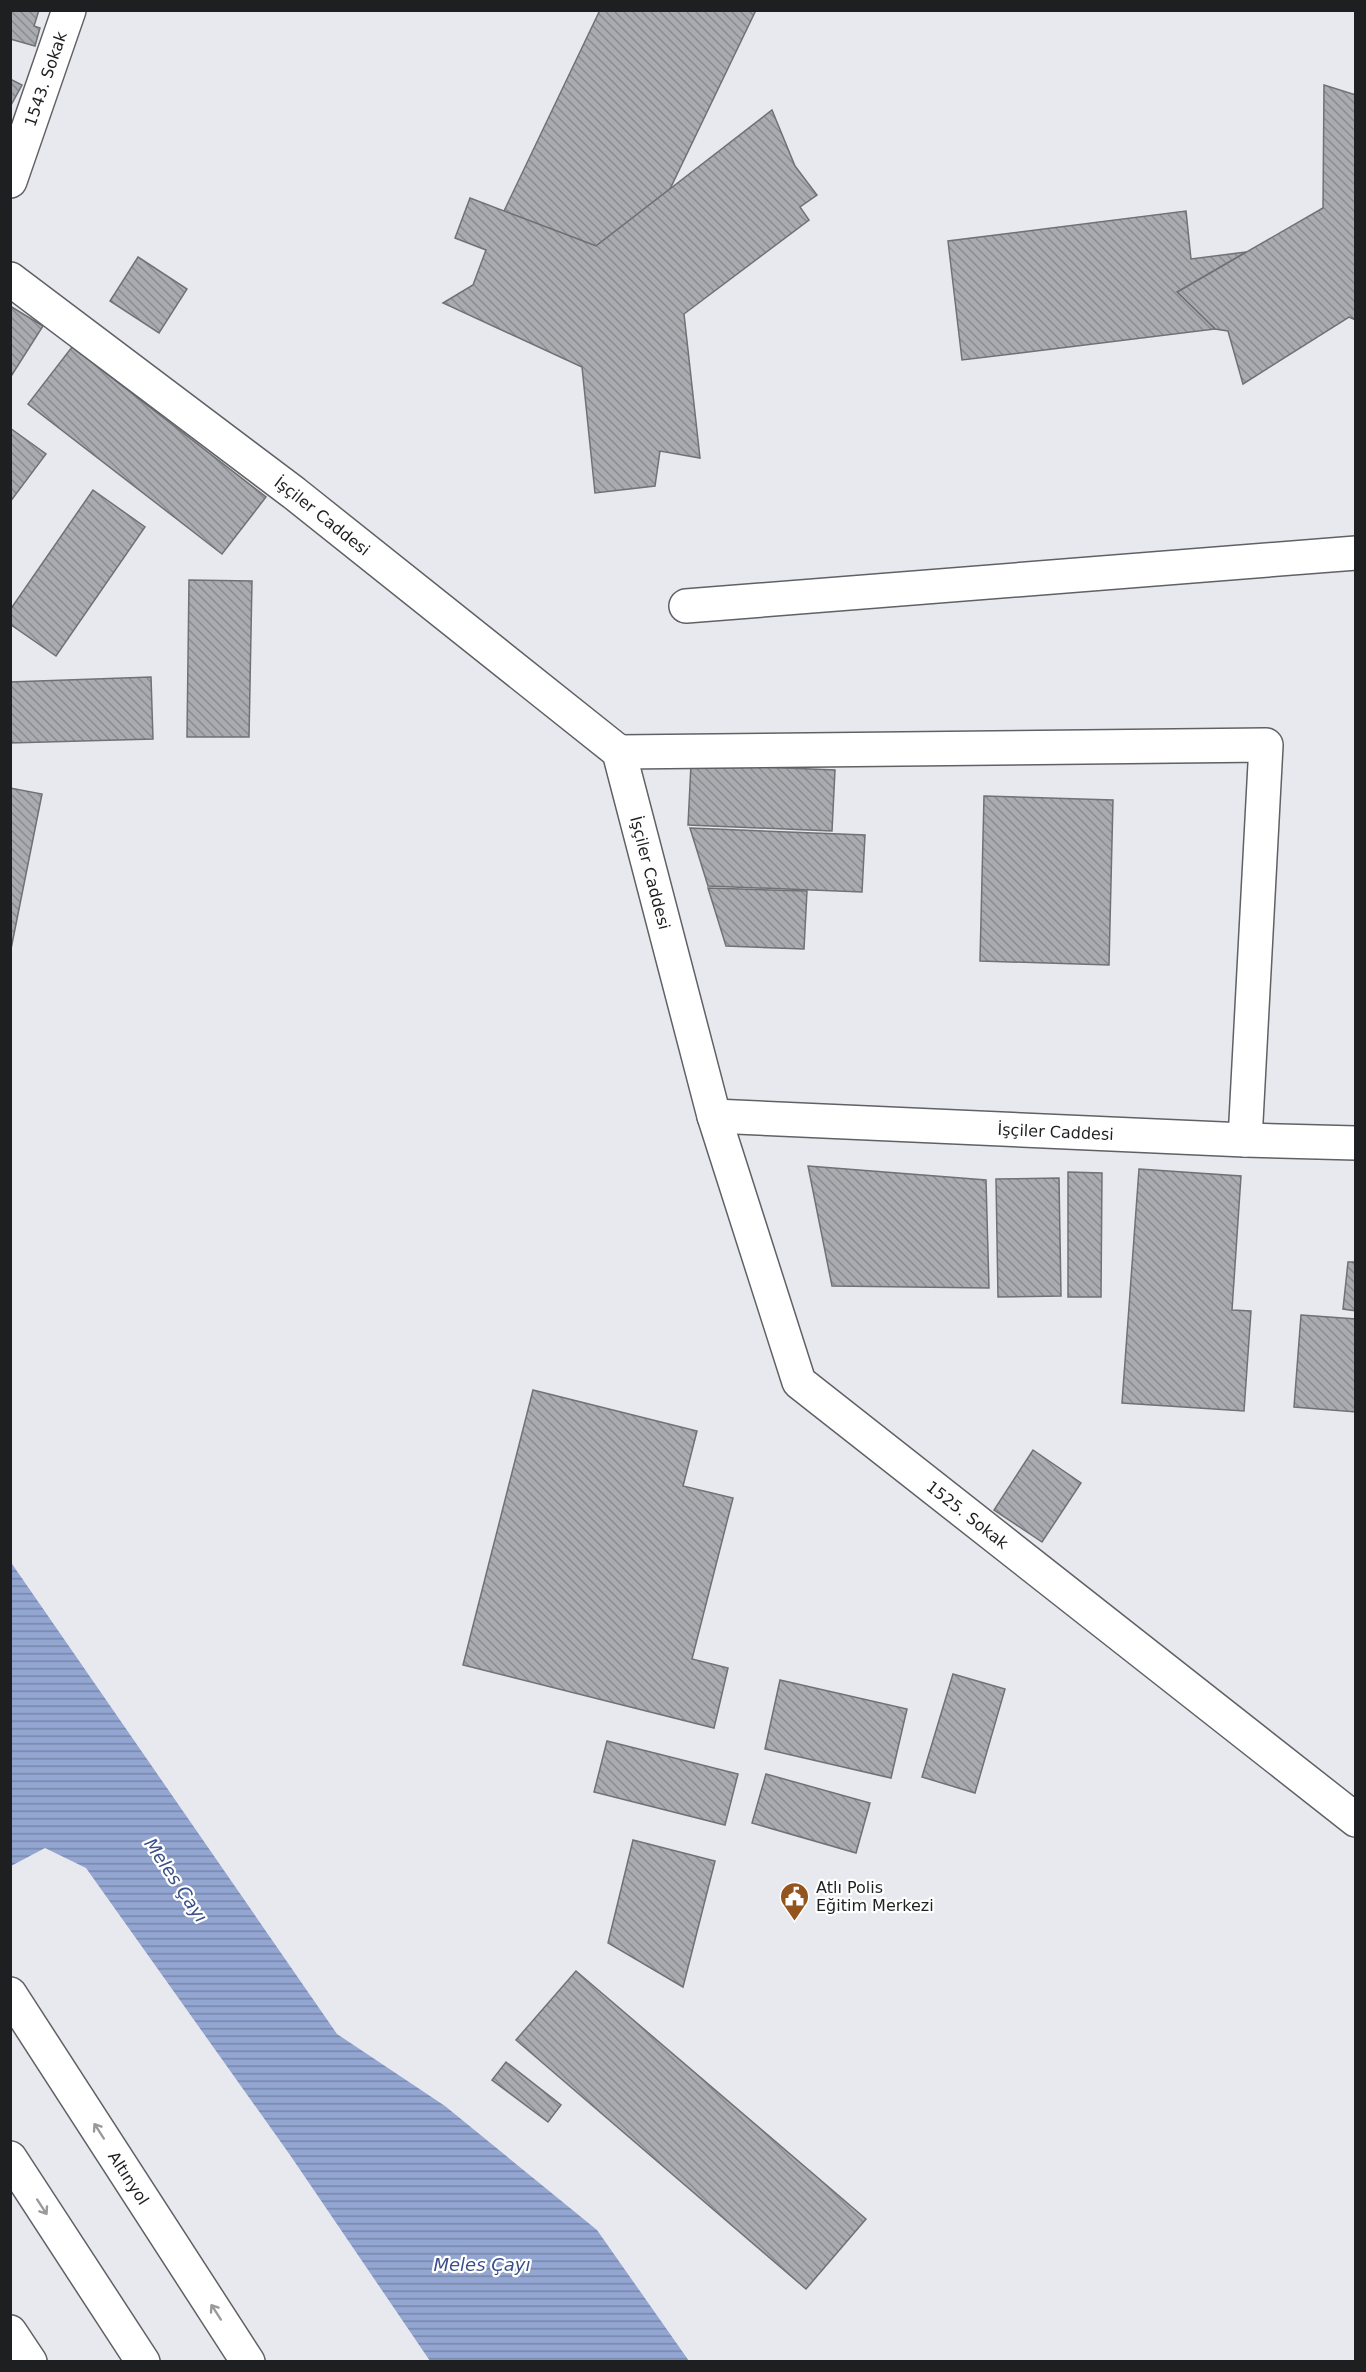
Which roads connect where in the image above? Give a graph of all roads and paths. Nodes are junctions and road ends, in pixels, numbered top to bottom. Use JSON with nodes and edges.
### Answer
{"nodes":[{"id":1,"x":69,"y":10,"type":"edge"},
{"id":2,"x":10,"y":181,"type":"edge"},
{"id":3,"x":10,"y":279,"type":"edge"},
{"id":4,"x":1356,"y":553,"type":"edge"},
{"id":5,"x":686,"y":606,"type":"dead end"},
{"id":6,"x":619,"y":752,"type":"junction"},
{"id":7,"x":714,"y":1116,"type":"junction"},
{"id":8,"x":1245,"y":1140,"type":"junction"},
{"id":9,"x":1356,"y":1143,"type":"edge"},
{"id":10,"x":1356,"y":1820,"type":"edge"},
{"id":11,"x":10,"y":1994,"type":"edge"},
{"id":12,"x":10,"y":2158,"type":"edge"},
{"id":13,"x":10,"y":2332,"type":"edge"},
{"id":14,"x":30,"y":2361,"type":"edge"},
{"id":15,"x":143,"y":2361,"type":"edge"},
{"id":16,"x":248,"y":2361,"type":"edge"}],
"edges":[{"from":1,"to":2,"type":"main road","name":"1543. Sokak"},
{"from":3,"to":6,"type":"main road","name":"İşçiler Caddesi"},
{"from":4,"to":5,"type":"main road"},
{"from":6,"to":7,"type":"main road","name":"İşçiler Caddesi"},
{"from":6,"to":8,"type":"main road"},
{"from":7,"to":8,"type":"main road","name":"İşçiler Caddesi"},
{"from":7,"to":10,"type":"main road","name":"1525. Sokak"},
{"from":8,"to":9,"type":"main road","name":"İşçiler Caddesi"},
{"from":16,"to":11,"type":"main road","name":"Altınyol","one_way":true},
{"from":12,"to":15,"type":"main road","one_way":true},
{"from":13,"to":14,"type":"main road"}]}
